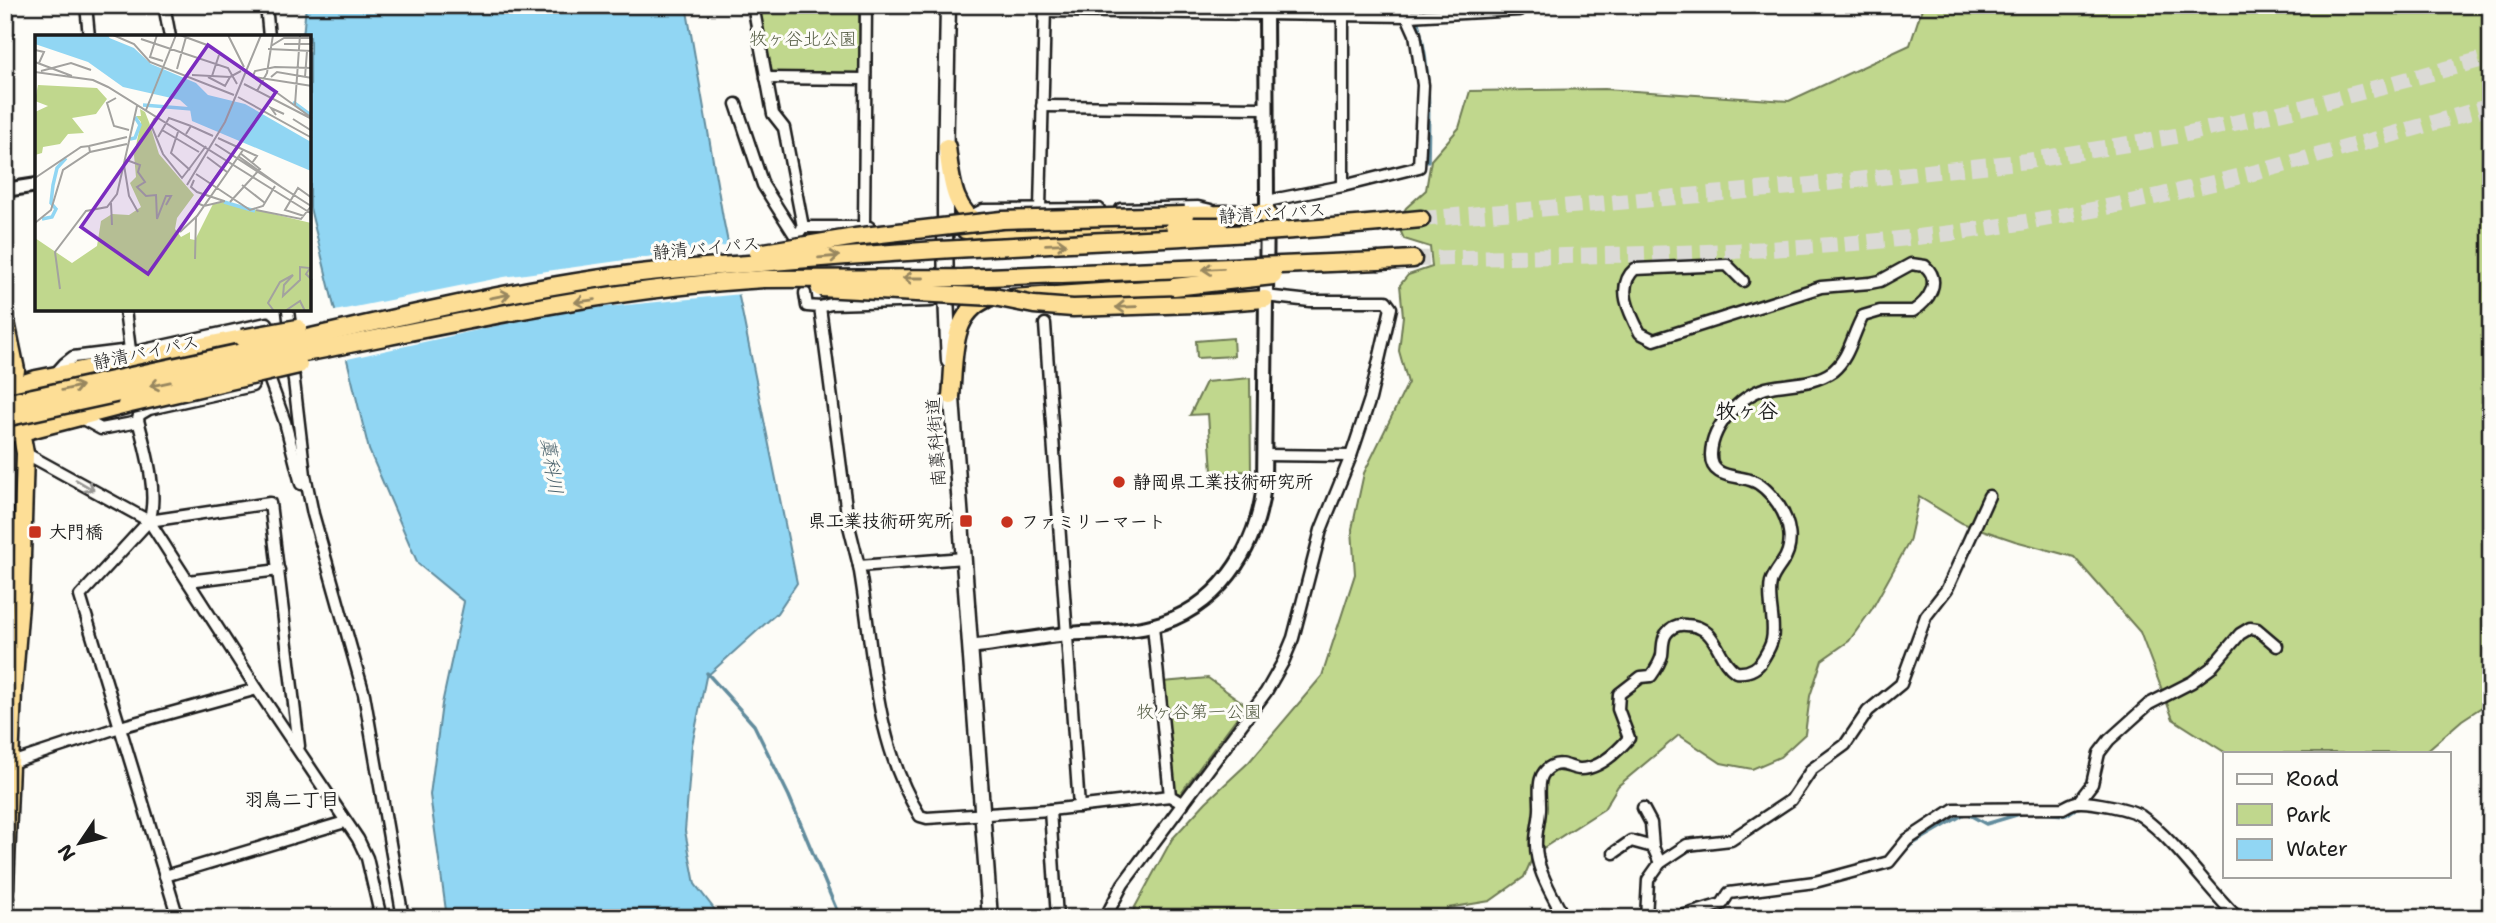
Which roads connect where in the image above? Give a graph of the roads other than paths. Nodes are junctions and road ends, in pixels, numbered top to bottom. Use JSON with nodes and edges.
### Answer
{"nodes":[{"id":1,"x":86,"y":5,"type":"edge"},
{"id":2,"x":164,"y":5,"type":"edge"},
{"id":3,"x":266,"y":5,"type":"edge"},
{"id":4,"x":753,"y":5,"type":"edge"},
{"id":5,"x":866,"y":5,"type":"edge"},
{"id":6,"x":948,"y":5,"type":"edge"},
{"id":7,"x":1402,"y":5,"type":"edge"},
{"id":8,"x":1518,"y":5,"type":"edge"},
{"id":9,"x":1045,"y":8,"type":"edge"},
{"id":10,"x":1266,"y":10,"type":"edge"},
{"id":11,"x":1343,"y":15,"type":"junction"},
{"id":12,"x":1408,"y":16,"type":"junction"},
{"id":13,"x":89,"y":35,"type":"edge"},
{"id":14,"x":170,"y":35,"type":"edge"},
{"id":15,"x":269,"y":35,"type":"edge"},
{"id":16,"x":766,"y":78,"type":"junction"},
{"id":17,"x":865,"y":79,"type":"junction"},
{"id":18,"x":736,"y":104,"type":"dead end"},
{"id":19,"x":1042,"y":106,"type":"junction"},
{"id":20,"x":1265,"y":107,"type":"junction"},
{"id":21,"x":947,"y":147,"type":"junction"},
{"id":22,"x":35,"y":186,"type":"edge"},
{"id":23,"x":1343,"y":186,"type":"junction"},
{"id":24,"x":5,"y":190,"type":"edge"},
{"id":25,"x":1267,"y":207,"type":"junction"},
{"id":26,"x":1040,"y":209,"type":"junction"},
{"id":27,"x":1215,"y":213,"type":"junction"},
{"id":28,"x":969,"y":217,"type":"junction"},
{"id":29,"x":1421,"y":219,"type":"tunnel mouth"},
{"id":30,"x":1180,"y":220,"type":"junction"},
{"id":31,"x":1379,"y":223,"type":"junction"},
{"id":32,"x":803,"y":227,"type":"junction"},
{"id":33,"x":863,"y":227,"type":"junction"},
{"id":34,"x":991,"y":230,"type":"junction"},
{"id":35,"x":945,"y":231,"type":"junction"},
{"id":36,"x":1413,"y":259,"type":"tunnel mouth"},
{"id":37,"x":1380,"y":261,"type":"junction"},
{"id":38,"x":655,"y":271,"type":"junction"},
{"id":39,"x":1743,"y":281,"type":"dead end"},
{"id":40,"x":652,"y":291,"type":"junction"},
{"id":41,"x":805,"y":293,"type":"dead end"},
{"id":42,"x":1265,"y":298,"type":"junction"},
{"id":43,"x":987,"y":299,"type":"junction"},
{"id":44,"x":945,"y":301,"type":"junction"},
{"id":45,"x":820,"y":307,"type":"junction"},
{"id":46,"x":433,"y":309,"type":"junction"},
{"id":47,"x":124,"y":312,"type":"edge"},
{"id":48,"x":270,"y":312,"type":"edge"},
{"id":49,"x":5,"y":317,"type":"edge"},
{"id":50,"x":1045,"y":324,"type":"dead end"},
{"id":51,"x":245,"y":327,"type":"junction"},
{"id":52,"x":432,"y":328,"type":"junction"},
{"id":53,"x":130,"y":350,"type":"junction"},
{"id":54,"x":292,"y":364,"type":"dead end"},
{"id":55,"x":54,"y":376,"type":"junction"},
{"id":56,"x":269,"y":378,"type":"dead end"},
{"id":57,"x":8,"y":383,"type":"edge"},
{"id":58,"x":951,"y":396,"type":"junction"},
{"id":59,"x":5,"y":403,"type":"edge"},
{"id":60,"x":5,"y":418,"type":"edge"},
{"id":61,"x":81,"y":418,"type":"junction"},
{"id":62,"x":138,"y":422,"type":"junction"},
{"id":63,"x":22,"y":432,"type":"junction"},
{"id":64,"x":5,"y":434,"type":"edge"},
{"id":65,"x":25,"y":453,"type":"junction"},
{"id":66,"x":1265,"y":455,"type":"junction"},
{"id":67,"x":1352,"y":456,"type":"junction"},
{"id":68,"x":1989,"y":496,"type":"dead end"},
{"id":69,"x":313,"y":514,"type":"junction"},
{"id":70,"x":149,"y":521,"type":"junction"},
{"id":71,"x":964,"y":558,"type":"junction"},
{"id":72,"x":859,"y":566,"type":"junction"},
{"id":73,"x":279,"y":570,"type":"junction"},
{"id":74,"x":188,"y":581,"type":"junction"},
{"id":75,"x":13,"y":591,"type":"edge"},
{"id":76,"x":1153,"y":626,"type":"junction"},
{"id":77,"x":1066,"y":634,"type":"junction"},
{"id":78,"x":970,"y":646,"type":"junction"},
{"id":79,"x":2277,"y":646,"type":"dead end"},
{"id":80,"x":257,"y":689,"type":"junction"},
{"id":81,"x":9,"y":693,"type":"edge"},
{"id":82,"x":120,"y":727,"type":"junction"},
{"id":83,"x":299,"y":750,"type":"junction"},
{"id":84,"x":9,"y":761,"type":"edge"},
{"id":85,"x":1170,"y":796,"type":"junction"},
{"id":86,"x":2078,"y":802,"type":"junction"},
{"id":87,"x":1183,"y":804,"type":"junction"},
{"id":88,"x":1079,"y":807,"type":"junction"},
{"id":89,"x":1643,"y":808,"type":"dead end"},
{"id":90,"x":1050,"y":810,"type":"junction"},
{"id":91,"x":982,"y":815,"type":"junction"},
{"id":92,"x":345,"y":821,"type":"junction"},
{"id":93,"x":1653,"y":848,"type":"junction"},
{"id":94,"x":1614,"y":853,"type":"dead end"},
{"id":95,"x":1660,"y":863,"type":"junction"},
{"id":96,"x":165,"y":876,"type":"junction"},
{"id":97,"x":5,"y":888,"type":"edge"},
{"id":98,"x":5,"y":900,"type":"edge"},
{"id":99,"x":6,"y":918,"type":"edge"},
{"id":100,"x":178,"y":918,"type":"edge"},
{"id":101,"x":381,"y":918,"type":"edge"},
{"id":102,"x":403,"y":918,"type":"edge"},
{"id":103,"x":990,"y":918,"type":"edge"},
{"id":104,"x":1057,"y":918,"type":"edge"},
{"id":105,"x":1105,"y":918,"type":"edge"},
{"id":106,"x":1564,"y":918,"type":"edge"},
{"id":107,"x":1646,"y":918,"type":"edge"},
{"id":108,"x":1676,"y":918,"type":"edge"},
{"id":109,"x":2238,"y":918,"type":"edge"}],
"edges":[{"from":1,"to":13,"type":"street"},
{"from":2,"to":14,"type":"street"},
{"from":3,"to":15,"type":"street"},
{"from":4,"to":16,"type":"street"},
{"from":5,"to":17,"type":"street"},
{"from":6,"to":21,"type":"main road","name":"南藁科街道"},
{"from":7,"to":12,"type":"street"},
{"from":8,"to":12,"type":"street"},
{"from":9,"to":10,"type":"street"},
{"from":9,"to":19,"type":"street"},
{"from":10,"to":11,"type":"street"},
{"from":10,"to":20,"type":"street"},
{"from":11,"to":12,"type":"street"},
{"from":11,"to":23,"type":"street"},
{"from":12,"to":23,"type":"street"},
{"from":16,"to":17,"type":"street"},
{"from":16,"to":32,"type":"street"},
{"from":17,"to":33,"type":"street"},
{"from":18,"to":32,"type":"street"},
{"from":19,"to":20,"type":"street"},
{"from":19,"to":26,"type":"street"},
{"from":20,"to":25,"type":"street"},
{"from":21,"to":28,"type":"highway"},
{"from":21,"to":35,"type":"main road","name":"南藁科街道"},
{"from":22,"to":24,"type":"street"},
{"from":23,"to":25,"type":"street"},
{"from":25,"to":27,"type":"highway"},
{"from":25,"to":42,"type":"street"},
{"from":26,"to":27,"type":"street"},
{"from":26,"to":28,"type":"street"},
{"from":27,"to":30,"type":"highway"},
{"from":28,"to":34,"type":"highway"},
{"from":29,"to":31,"type":"highway","name":"静清バイパス"},
{"from":30,"to":31,"type":"highway","bridge":true},
{"from":30,"to":34,"type":"highway"},
{"from":30,"to":38,"type":"highway","bridge":true},
{"from":38,"to":31,"type":"highway","name":"静清バイパス","one_way":true,"bridge":true},
{"from":32,"to":33,"type":"street"},
{"from":33,"to":35,"type":"street"},
{"from":34,"to":35,"type":"highway"},
{"from":35,"to":44,"type":"main road","name":"南藁科街道"},
{"from":36,"to":37,"type":"highway","name":"静清バイパス"},
{"from":37,"to":40,"type":"highway","name":"静清バイパス","one_way":true,"bridge":true},
{"from":37,"to":43,"type":"highway","bridge":true},
{"from":46,"to":38,"type":"highway","name":"静清バイパス","one_way":true},
{"from":39,"to":106,"type":"street"},
{"from":42,"to":40,"type":"highway","one_way":true,"bridge":true},
{"from":40,"to":52,"type":"highway","name":"静清バイパス","one_way":true},
{"from":41,"to":45,"type":"street"},
{"from":42,"to":66,"type":"street"},
{"from":42,"to":67,"type":"street"},
{"from":43,"to":44,"type":"highway"},
{"from":43,"to":58,"type":"highway"},
{"from":44,"to":45,"type":"street"},
{"from":44,"to":58,"type":"main road","name":"南藁科街道"},
{"from":45,"to":72,"type":"street"},
{"from":46,"to":55,"type":"highway","bridge":true},
{"from":59,"to":46,"type":"highway","name":"静清バイパス","one_way":true,"bridge":true},
{"from":47,"to":53,"type":"street"},
{"from":48,"to":51,"type":"street"},
{"from":49,"to":57,"type":"highway"},
{"from":50,"to":77,"type":"street"},
{"from":51,"to":53,"type":"street"},
{"from":51,"to":62,"type":"street"},
{"from":52,"to":60,"type":"highway","name":"静清バイパス","one_way":true,"bridge":true},
{"from":52,"to":61,"type":"highway","bridge":true},
{"from":53,"to":55,"type":"street"},
{"from":54,"to":69,"type":"street"},
{"from":55,"to":57,"type":"highway"},
{"from":56,"to":69,"type":"street"},
{"from":57,"to":63,"type":"highway"},
{"from":58,"to":71,"type":"main road","name":"南藁科街道"},
{"from":61,"to":62,"type":"street"},
{"from":61,"to":63,"type":"highway"},
{"from":62,"to":70,"type":"street"},
{"from":63,"to":64,"type":"highway"},
{"from":63,"to":65,"type":"highway"},
{"from":65,"to":70,"type":"street","one_way":true},
{"from":65,"to":75,"type":"highway"},
{"from":66,"to":67,"type":"street"},
{"from":66,"to":76,"type":"street"},
{"from":67,"to":87,"type":"street"},
{"from":68,"to":95,"type":"street"},
{"from":69,"to":102,"type":"street"},
{"from":70,"to":73,"type":"street"},
{"from":70,"to":74,"type":"street"},
{"from":70,"to":82,"type":"street"},
{"from":71,"to":72,"type":"street"},
{"from":71,"to":78,"type":"main road","name":"南藁科街道"},
{"from":72,"to":91,"type":"street"},
{"from":73,"to":74,"type":"street"},
{"from":73,"to":83,"type":"street"},
{"from":74,"to":80,"type":"street"},
{"from":75,"to":81,"type":"highway"},
{"from":76,"to":77,"type":"street"},
{"from":76,"to":85,"type":"street"},
{"from":77,"to":78,"type":"street"},
{"from":77,"to":88,"type":"street"},
{"from":78,"to":91,"type":"main road","name":"南藁科街道"},
{"from":79,"to":86,"type":"street"},
{"from":80,"to":82,"type":"street"},
{"from":80,"to":83,"type":"street"},
{"from":81,"to":84,"type":"highway"},
{"from":82,"to":84,"type":"street"},
{"from":82,"to":96,"type":"street"},
{"from":83,"to":92,"type":"street"},
{"from":84,"to":97,"type":"highway"},
{"from":85,"to":87,"type":"street"},
{"from":85,"to":88,"type":"street"},
{"from":86,"to":108,"type":"street"},
{"from":86,"to":109,"type":"street"},
{"from":87,"to":105,"type":"street"},
{"from":88,"to":90,"type":"street"},
{"from":89,"to":93,"type":"street"},
{"from":90,"to":91,"type":"street"},
{"from":90,"to":104,"type":"street"},
{"from":91,"to":103,"type":"main road","name":"南藁科街道"},
{"from":92,"to":96,"type":"street"},
{"from":92,"to":101,"type":"street"},
{"from":93,"to":94,"type":"street"},
{"from":93,"to":95,"type":"street"},
{"from":95,"to":107,"type":"street"},
{"from":96,"to":100,"type":"street"},
{"from":98,"to":99,"type":"highway"}]}
